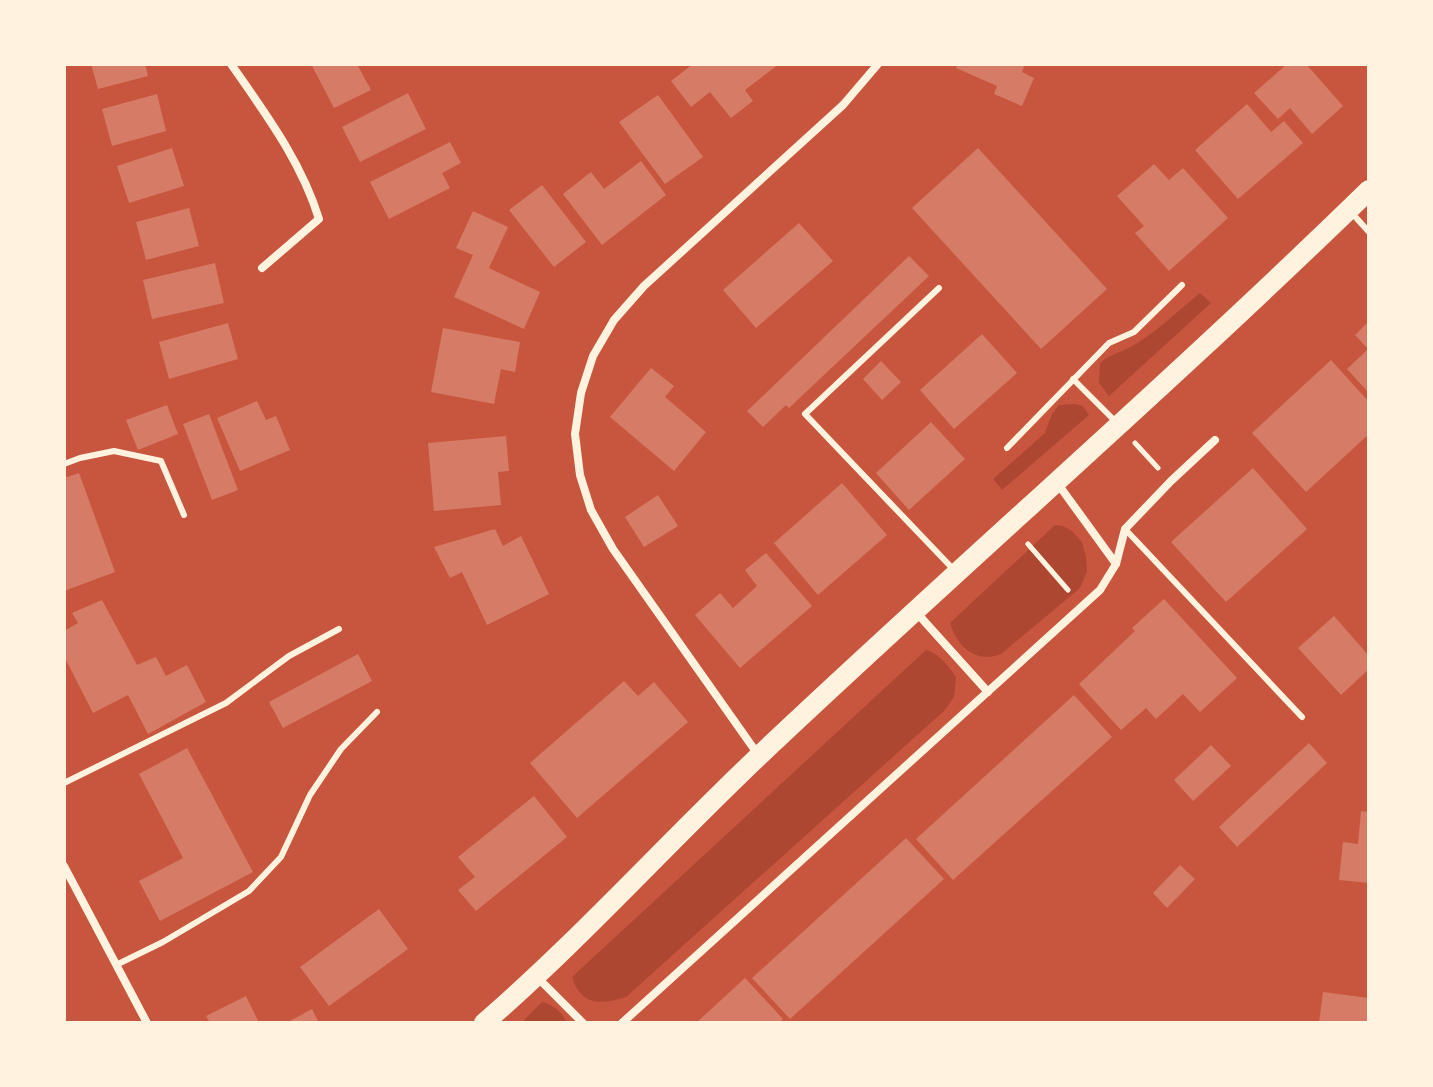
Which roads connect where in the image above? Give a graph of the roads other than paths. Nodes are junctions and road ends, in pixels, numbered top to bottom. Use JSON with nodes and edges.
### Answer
{"nodes":[{"id":1,"x":231,"y":64,"type":"edge"},
{"id":2,"x":878,"y":64,"type":"edge"},
{"id":3,"x":1368,"y":193,"type":"edge"},
{"id":4,"x":1349,"y":209,"type":"junction"},
{"id":5,"x":1369,"y":232,"type":"edge"},
{"id":6,"x":262,"y":268,"type":"dead end"},
{"id":7,"x":1182,"y":285,"type":"dead end"},
{"id":8,"x":939,"y":288,"type":"dead end"},
{"id":9,"x":1073,"y":379,"type":"junction"},
{"id":10,"x":1118,"y":425,"type":"junction"},
{"id":11,"x":1215,"y":440,"type":"dead end"},
{"id":12,"x":1007,"y":448,"type":"dead end"},
{"id":13,"x":64,"y":464,"type":"edge"},
{"id":14,"x":1056,"y":481,"type":"junction"},
{"id":15,"x":184,"y":515,"type":"dead end"},
{"id":16,"x":1125,"y":529,"type":"junction"},
{"id":17,"x":1116,"y":564,"type":"junction"},
{"id":18,"x":957,"y":573,"type":"junction"},
{"id":19,"x":916,"y":612,"type":"junction"},
{"id":20,"x":339,"y":629,"type":"dead end"},
{"id":21,"x":988,"y":692,"type":"junction"},
{"id":22,"x":377,"y":712,"type":"dead end"},
{"id":23,"x":1302,"y":717,"type":"dead end"},
{"id":24,"x":759,"y":756,"type":"junction"},
{"id":25,"x":64,"y":783,"type":"edge"},
{"id":26,"x":64,"y":866,"type":"edge"},
{"id":27,"x":116,"y":965,"type":"junction"},
{"id":28,"x":537,"y":977,"type":"junction"},
{"id":29,"x":147,"y":1023,"type":"edge"},
{"id":30,"x":484,"y":1023,"type":"edge"},
{"id":31,"x":583,"y":1023,"type":"edge"},
{"id":32,"x":622,"y":1023,"type":"edge"}],
"edges":[{"from":1,"to":6,"type":"street"},
{"from":2,"to":24,"type":"street"},
{"from":3,"to":4,"type":"main road"},
{"from":4,"to":5,"type":"lane"},
{"from":4,"to":10,"type":"main road"},
{"from":7,"to":9,"type":"lane"},
{"from":8,"to":18,"type":"lane"},
{"from":9,"to":10,"type":"lane"},
{"from":9,"to":12,"type":"lane"},
{"from":10,"to":14,"type":"main road"},
{"from":11,"to":16,"type":"street"},
{"from":13,"to":15,"type":"lane"},
{"from":14,"to":17,"type":"street"},
{"from":14,"to":18,"type":"main road"},
{"from":16,"to":17,"type":"street"},
{"from":16,"to":23,"type":"lane"},
{"from":17,"to":21,"type":"street"},
{"from":18,"to":19,"type":"main road"},
{"from":19,"to":21,"type":"street"},
{"from":19,"to":24,"type":"main road"},
{"from":20,"to":25,"type":"lane"},
{"from":21,"to":32,"type":"street"},
{"from":22,"to":27,"type":"lane"},
{"from":24,"to":28,"type":"main road"},
{"from":26,"to":27,"type":"street"},
{"from":27,"to":29,"type":"street"},
{"from":28,"to":30,"type":"main road"},
{"from":28,"to":31,"type":"street"}]}
